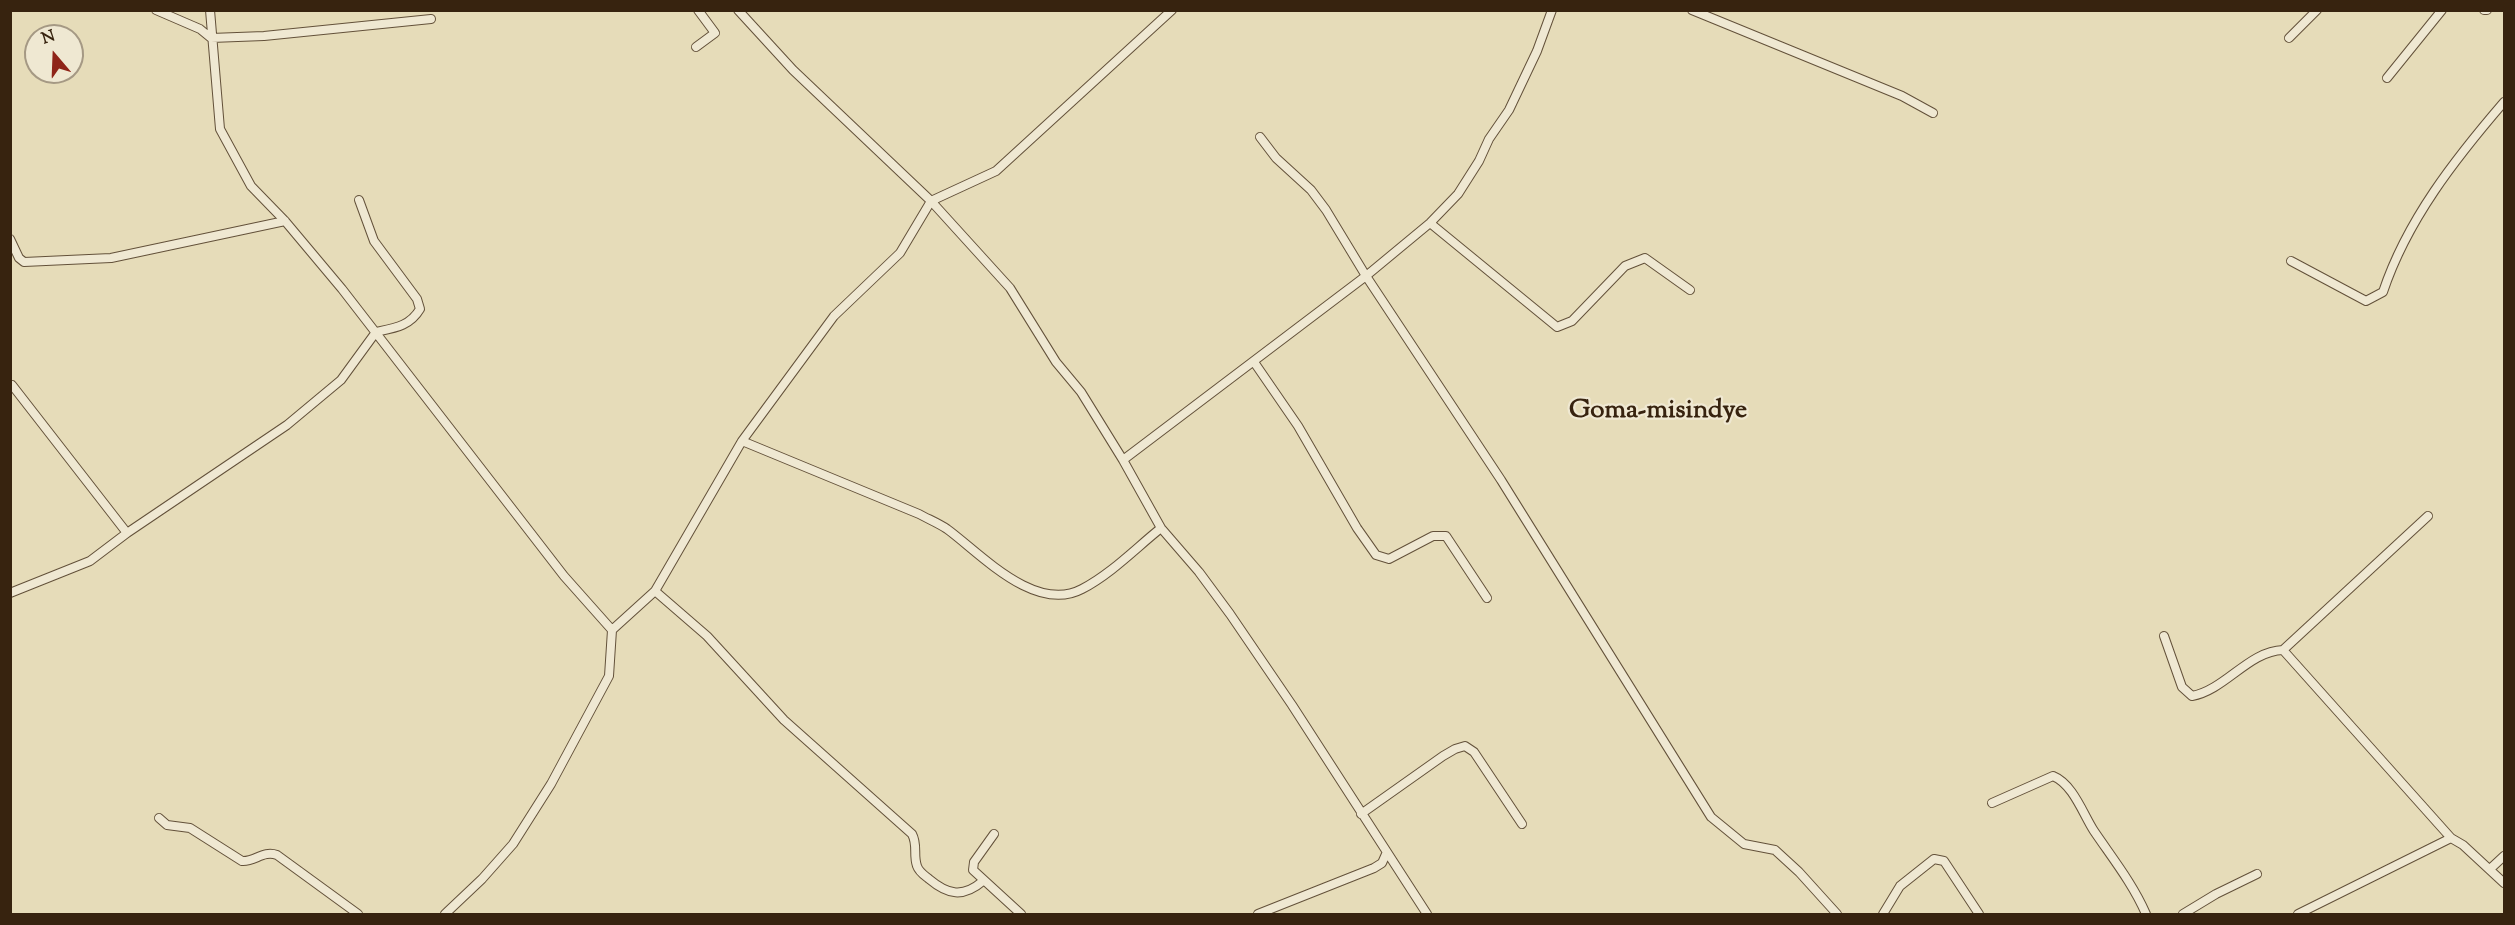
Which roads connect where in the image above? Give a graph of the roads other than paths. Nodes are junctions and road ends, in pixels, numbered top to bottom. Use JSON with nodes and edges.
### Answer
{"nodes":[{"id":1,"x":156,"y":10,"type":"edge"},
{"id":2,"x":210,"y":10,"type":"edge"},
{"id":3,"x":698,"y":10,"type":"edge"},
{"id":4,"x":738,"y":10,"type":"edge"},
{"id":5,"x":1172,"y":10,"type":"edge"},
{"id":6,"x":1552,"y":10,"type":"edge"},
{"id":7,"x":1692,"y":10,"type":"edge"},
{"id":8,"x":2317,"y":10,"type":"edge"},
{"id":9,"x":2442,"y":10,"type":"edge"},
{"id":10,"x":430,"y":19,"type":"dead end"},
{"id":11,"x":211,"y":38,"type":"junction"},
{"id":12,"x":2289,"y":38,"type":"dead end"},
{"id":13,"x":696,"y":47,"type":"dead end"},
{"id":14,"x":2387,"y":78,"type":"dead end"},
{"id":15,"x":2505,"y":102,"type":"edge"},
{"id":16,"x":1933,"y":113,"type":"dead end"},
{"id":17,"x":1260,"y":137,"type":"dead end"},
{"id":18,"x":359,"y":200,"type":"dead end"},
{"id":19,"x":931,"y":201,"type":"junction"},
{"id":20,"x":285,"y":221,"type":"junction"},
{"id":21,"x":1430,"y":223,"type":"junction"},
{"id":22,"x":10,"y":239,"type":"edge"},
{"id":23,"x":2291,"y":261,"type":"dead end"},
{"id":24,"x":1366,"y":276,"type":"junction"},
{"id":25,"x":1690,"y":290,"type":"dead end"},
{"id":26,"x":376,"y":332,"type":"junction"},
{"id":27,"x":1254,"y":362,"type":"junction"},
{"id":28,"x":12,"y":384,"type":"dead end"},
{"id":29,"x":742,"y":441,"type":"junction"},
{"id":30,"x":1123,"y":460,"type":"junction"},
{"id":31,"x":2428,"y":516,"type":"dead end"},
{"id":32,"x":1161,"y":528,"type":"junction"},
{"id":33,"x":127,"y":533,"type":"junction"},
{"id":34,"x":655,"y":591,"type":"junction"},
{"id":35,"x":10,"y":594,"type":"edge"},
{"id":36,"x":1486,"y":598,"type":"dead end"},
{"id":37,"x":612,"y":630,"type":"junction"},
{"id":38,"x":2164,"y":636,"type":"dead end"},
{"id":39,"x":2283,"y":650,"type":"junction"},
{"id":40,"x":1992,"y":803,"type":"dead end"},
{"id":41,"x":1361,"y":814,"type":"junction"},
{"id":42,"x":159,"y":818,"type":"dead end"},
{"id":43,"x":1522,"y":824,"type":"dead end"},
{"id":44,"x":994,"y":834,"type":"dead end"},
{"id":45,"x":2451,"y":838,"type":"junction"},
{"id":46,"x":1386,"y":854,"type":"junction"},
{"id":47,"x":2505,"y":856,"type":"edge"},
{"id":48,"x":2490,"y":869,"type":"junction"},
{"id":49,"x":2256,"y":874,"type":"dead end"},
{"id":50,"x":983,"y":881,"type":"junction"},
{"id":51,"x":2505,"y":883,"type":"edge"},
{"id":52,"x":358,"y":915,"type":"edge"},
{"id":53,"x":445,"y":915,"type":"edge"},
{"id":54,"x":1021,"y":915,"type":"edge"},
{"id":55,"x":1258,"y":915,"type":"edge"},
{"id":56,"x":1427,"y":915,"type":"edge"},
{"id":57,"x":1837,"y":915,"type":"edge"},
{"id":58,"x":1883,"y":915,"type":"edge"},
{"id":59,"x":1979,"y":915,"type":"edge"},
{"id":60,"x":2146,"y":915,"type":"edge"},
{"id":61,"x":2183,"y":915,"type":"edge"},
{"id":62,"x":2298,"y":915,"type":"edge"}],
"edges":[{"from":1,"to":11,"type":"street"},
{"from":2,"to":11,"type":"street"},
{"from":3,"to":13,"type":"street"},
{"from":4,"to":19,"type":"street"},
{"from":5,"to":19,"type":"street"},
{"from":6,"to":21,"type":"street"},
{"from":7,"to":16,"type":"street"},
{"from":8,"to":12,"type":"street"},
{"from":9,"to":14,"type":"street"},
{"from":10,"to":11,"type":"street"},
{"from":11,"to":20,"type":"street"},
{"from":15,"to":23,"type":"street"},
{"from":17,"to":24,"type":"street"},
{"from":18,"to":26,"type":"street"},
{"from":19,"to":29,"type":"street"},
{"from":19,"to":30,"type":"street"},
{"from":20,"to":22,"type":"street"},
{"from":20,"to":26,"type":"street"},
{"from":21,"to":24,"type":"street"},
{"from":21,"to":25,"type":"street"},
{"from":24,"to":27,"type":"street"},
{"from":24,"to":57,"type":"street"},
{"from":26,"to":33,"type":"street"},
{"from":26,"to":37,"type":"street"},
{"from":27,"to":30,"type":"street"},
{"from":27,"to":36,"type":"street"},
{"from":28,"to":33,"type":"street"},
{"from":29,"to":32,"type":"street"},
{"from":29,"to":34,"type":"street"},
{"from":30,"to":32,"type":"street"},
{"from":31,"to":39,"type":"street"},
{"from":32,"to":41,"type":"street"},
{"from":33,"to":35,"type":"street"},
{"from":34,"to":37,"type":"street"},
{"from":34,"to":50,"type":"street"},
{"from":37,"to":53,"type":"street"},
{"from":38,"to":39,"type":"street"},
{"from":39,"to":45,"type":"street"},
{"from":40,"to":60,"type":"street"},
{"from":41,"to":43,"type":"street"},
{"from":41,"to":46,"type":"street"},
{"from":42,"to":52,"type":"street"},
{"from":44,"to":50,"type":"street"},
{"from":45,"to":48,"type":"street"},
{"from":45,"to":62,"type":"street"},
{"from":46,"to":55,"type":"street"},
{"from":46,"to":56,"type":"street"},
{"from":47,"to":48,"type":"street"},
{"from":48,"to":51,"type":"street"},
{"from":49,"to":61,"type":"street"},
{"from":50,"to":54,"type":"street"},
{"from":58,"to":59,"type":"street"}]}
